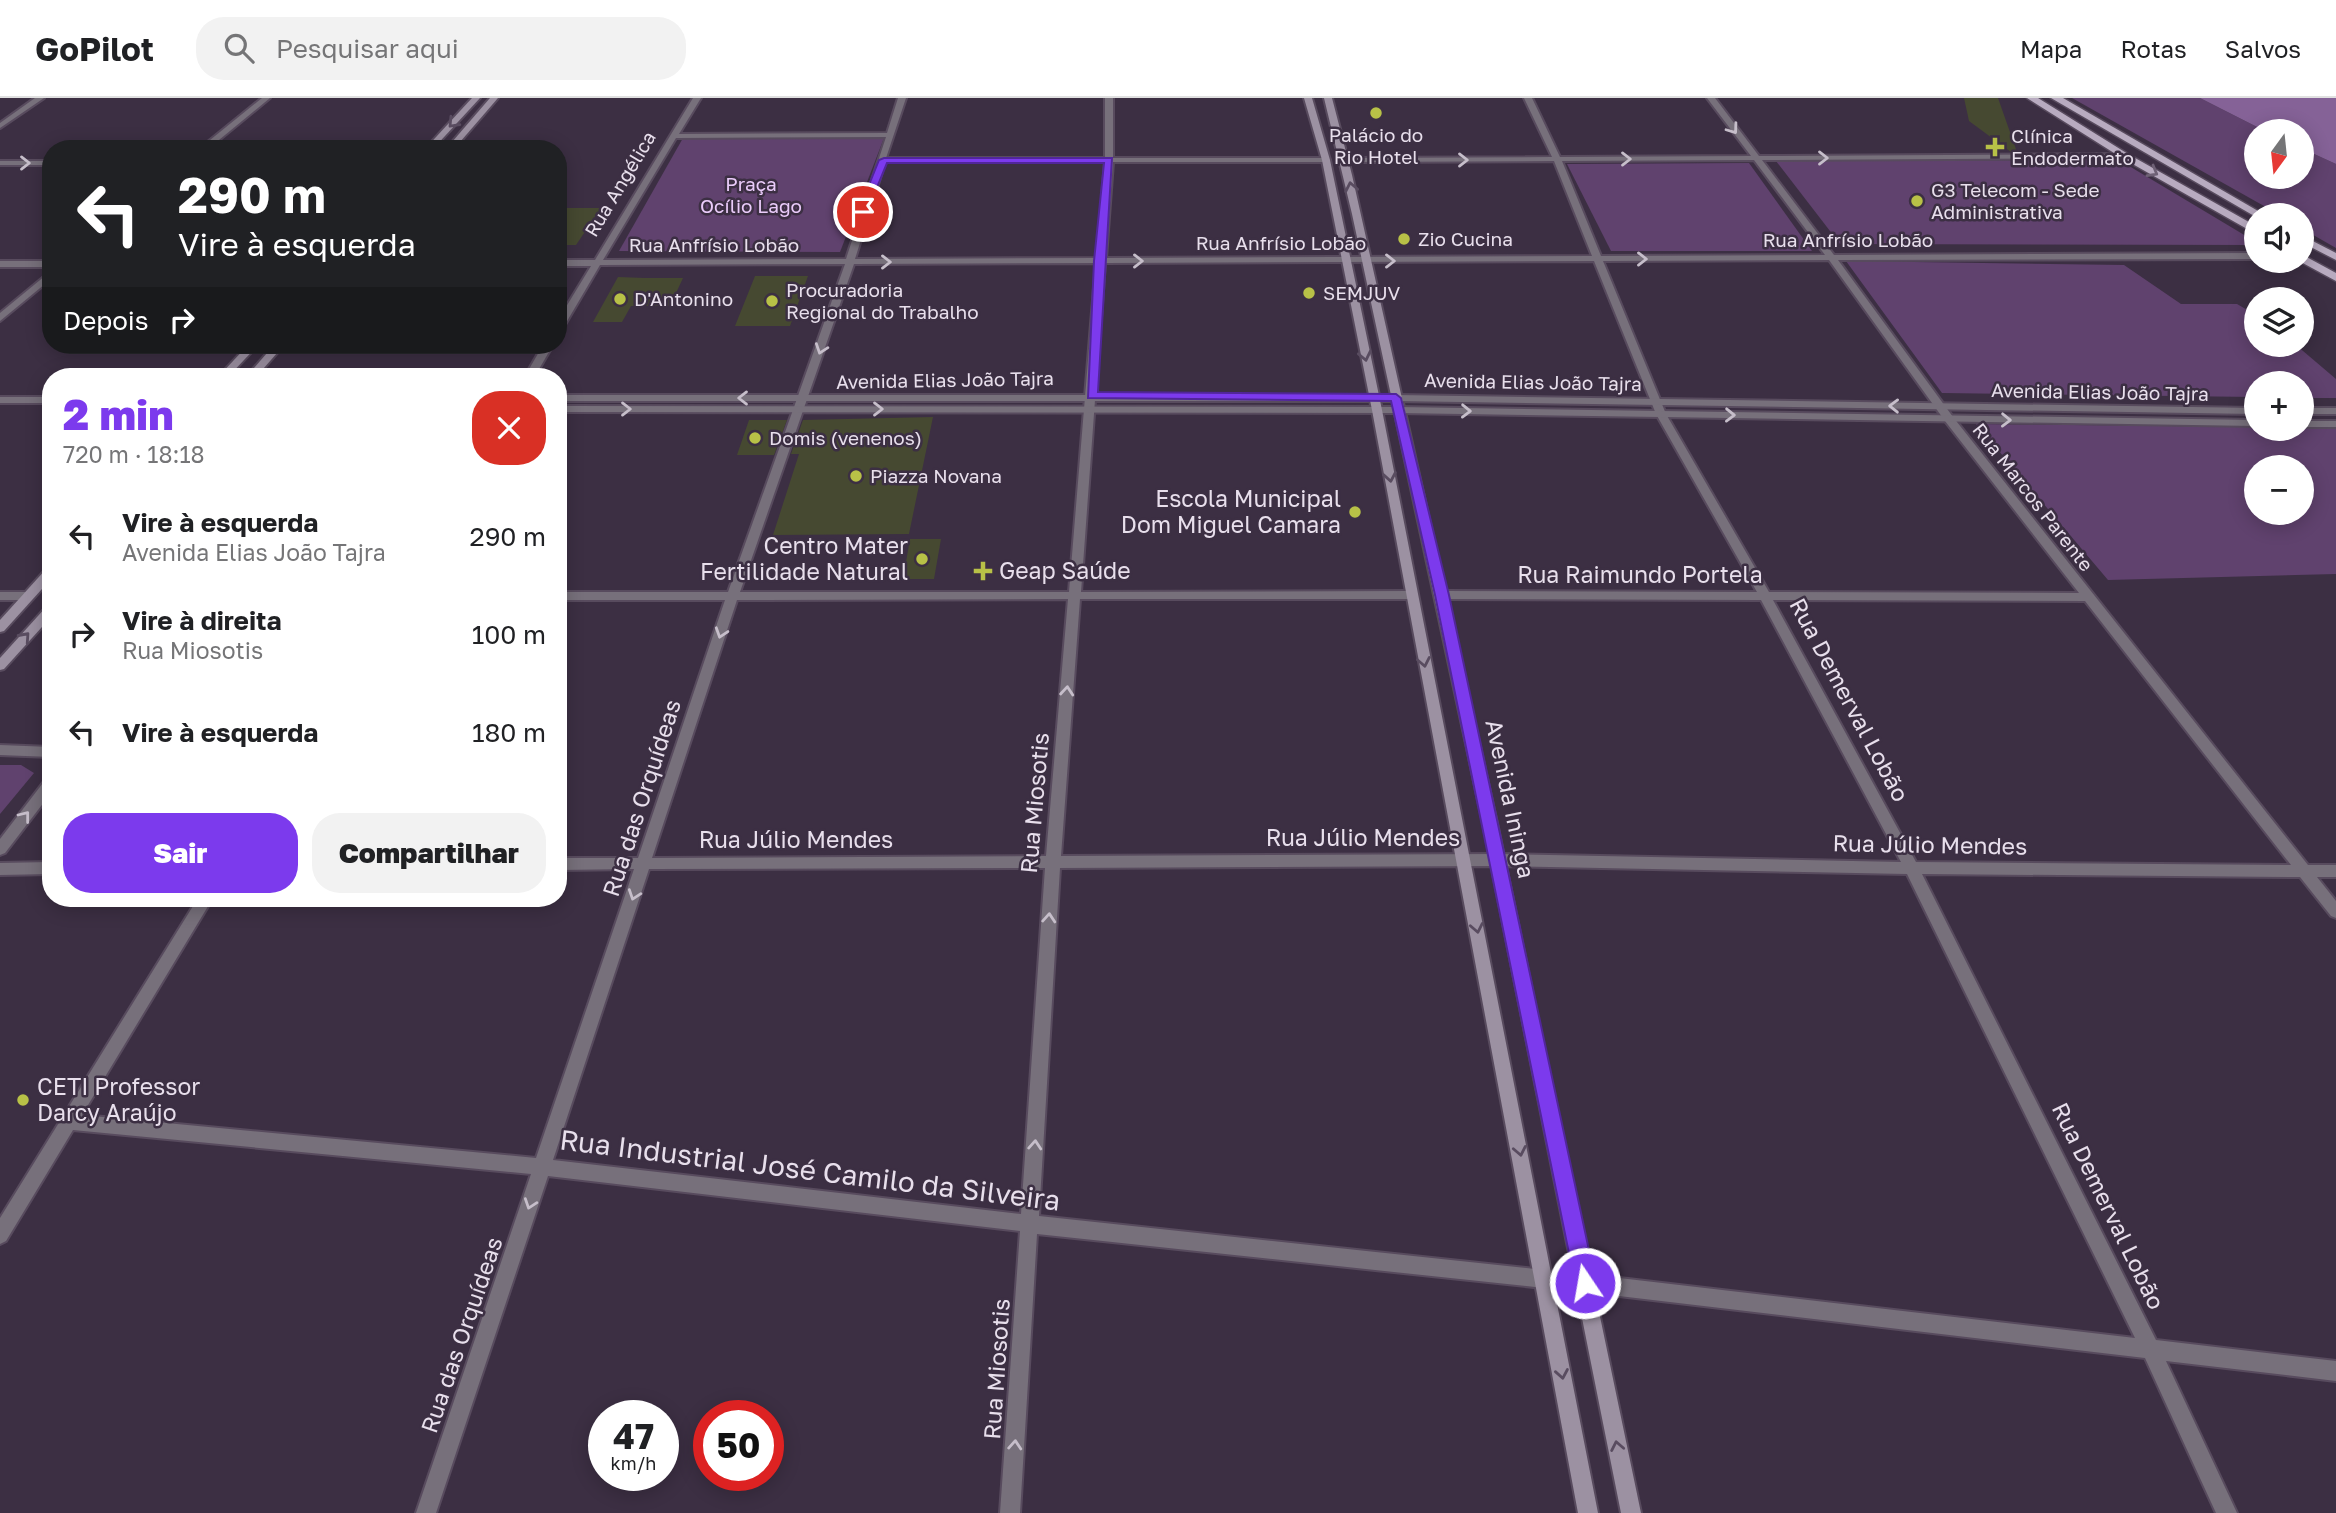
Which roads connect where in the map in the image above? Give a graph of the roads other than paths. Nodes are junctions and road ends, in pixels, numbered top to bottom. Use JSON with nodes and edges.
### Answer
{"nodes":[{"id":1,"x":40,"y":98,"type":"edge"},
{"id":2,"x":266,"y":98,"type":"edge"},
{"id":3,"x":476,"y":98,"type":"edge"},
{"id":4,"x":494,"y":98,"type":"edge"},
{"id":5,"x":697,"y":98,"type":"edge"},
{"id":6,"x":902,"y":98,"type":"edge"},
{"id":7,"x":1109,"y":98,"type":"edge"},
{"id":8,"x":1308,"y":98,"type":"edge"},
{"id":9,"x":1328,"y":98,"type":"edge"},
{"id":10,"x":1528,"y":98,"type":"edge"},
{"id":11,"x":1711,"y":98,"type":"edge"},
{"id":12,"x":2032,"y":98,"type":"edge"},
{"id":13,"x":2056,"y":98,"type":"edge"},
{"id":14,"x":0,"y":126,"type":"edge"},
{"id":15,"x":891,"y":135,"type":"junction"},
{"id":16,"x":674,"y":136,"type":"junction"},
{"id":17,"x":214,"y":140,"type":"edge"},
{"id":18,"x":437,"y":140,"type":"edge"},
{"id":19,"x":458,"y":140,"type":"edge"},
{"id":20,"x":2125,"y":156,"type":"junction"},
{"id":21,"x":1558,"y":159,"type":"junction"},
{"id":22,"x":1755,"y":159,"type":"junction"},
{"id":23,"x":884,"y":160,"type":"junction"},
{"id":24,"x":1109,"y":160,"type":"junction"},
{"id":25,"x":1326,"y":160,"type":"junction"},
{"id":26,"x":1345,"y":160,"type":"junction"},
{"id":27,"x":0,"y":163,"type":"edge"},
{"id":28,"x":42,"y":163,"type":"edge"},
{"id":29,"x":2244,"y":206,"type":"edge"},
{"id":30,"x":2244,"y":224,"type":"edge"},
{"id":31,"x":2314,"y":245,"type":"edge"},
{"id":32,"x":2244,"y":256,"type":"edge"},
{"id":33,"x":2336,"y":257,"type":"edge"},
{"id":34,"x":1832,"y":258,"type":"junction"},
{"id":35,"x":1598,"y":259,"type":"junction"},
{"id":36,"x":1099,"y":261,"type":"junction"},
{"id":37,"x":1345,"y":261,"type":"junction"},
{"id":38,"x":1365,"y":261,"type":"junction"},
{"id":39,"x":850,"y":262,"type":"junction"},
{"id":40,"x":567,"y":263,"type":"edge"},
{"id":41,"x":0,"y":264,"type":"edge"},
{"id":42,"x":42,"y":264,"type":"edge"},
{"id":43,"x":597,"y":264,"type":"junction"},
{"id":44,"x":2314,"y":265,"type":"edge"},
{"id":45,"x":2336,"y":278,"type":"edge"},
{"id":46,"x":42,"y":282,"type":"edge"},
{"id":47,"x":567,"y":313,"type":"edge"},
{"id":48,"x":0,"y":318,"type":"edge"},
{"id":49,"x":245,"y":354,"type":"edge"},
{"id":50,"x":271,"y":354,"type":"edge"},
{"id":51,"x":231,"y":368,"type":"edge"},
{"id":52,"x":259,"y":368,"type":"edge"},
{"id":53,"x":567,"y":398,"type":"edge"},
{"id":54,"x":42,"y":400,"type":"edge"},
{"id":55,"x":0,"y":401,"type":"edge"},
{"id":56,"x":1091,"y":402,"type":"junction"},
{"id":57,"x":802,"y":404,"type":"junction"},
{"id":58,"x":1376,"y":404,"type":"junction"},
{"id":59,"x":1397,"y":404,"type":"junction"},
{"id":60,"x":1940,"y":407,"type":"junction"},
{"id":61,"x":1659,"y":408,"type":"junction"},
{"id":62,"x":567,"y":409,"type":"edge"},
{"id":63,"x":0,"y":410,"type":"edge"},
{"id":64,"x":42,"y":410,"type":"edge"},
{"id":65,"x":2244,"y":411,"type":"edge"},
{"id":66,"x":2314,"y":411,"type":"edge"},
{"id":67,"x":2336,"y":411,"type":"edge"},
{"id":68,"x":1949,"y":419,"type":"junction"},
{"id":69,"x":2244,"y":423,"type":"edge"},
{"id":70,"x":2314,"y":424,"type":"edge"},
{"id":71,"x":2336,"y":424,"type":"edge"},
{"id":72,"x":42,"y":581,"type":"edge"},
{"id":73,"x":733,"y":595,"type":"junction"},
{"id":74,"x":1076,"y":595,"type":"junction"},
{"id":75,"x":1411,"y":595,"type":"junction"},
{"id":76,"x":1442,"y":595,"type":"junction"},
{"id":77,"x":0,"y":596,"type":"edge"},
{"id":78,"x":29,"y":596,"type":"junction"},
{"id":79,"x":567,"y":596,"type":"edge"},
{"id":80,"x":1765,"y":596,"type":"junction"},
{"id":81,"x":2090,"y":597,"type":"junction"},
{"id":82,"x":42,"y":619,"type":"edge"},
{"id":83,"x":0,"y":628,"type":"edge"},
{"id":84,"x":0,"y":666,"type":"edge"},
{"id":85,"x":0,"y":750,"type":"edge"},
{"id":86,"x":42,"y":752,"type":"edge"},
{"id":87,"x":42,"y":795,"type":"edge"},
{"id":88,"x":0,"y":849,"type":"edge"},
{"id":89,"x":1464,"y":860,"type":"junction"},
{"id":90,"x":1498,"y":860,"type":"junction"},
{"id":91,"x":1053,"y":862,"type":"junction"},
{"id":92,"x":645,"y":863,"type":"junction"},
{"id":93,"x":567,"y":864,"type":"edge"},
{"id":94,"x":42,"y":868,"type":"edge"},
{"id":95,"x":1912,"y":868,"type":"junction"},
{"id":96,"x":0,"y":869,"type":"edge"},
{"id":97,"x":2336,"y":871,"type":"edge"},
{"id":98,"x":2305,"y":872,"type":"junction"},
{"id":99,"x":200,"y":907,"type":"edge"},
{"id":100,"x":2336,"y":912,"type":"edge"},
{"id":101,"x":69,"y":1122,"type":"junction"},
{"id":102,"x":543,"y":1167,"type":"junction"},
{"id":103,"x":1030,"y":1224,"type":"junction"},
{"id":104,"x":0,"y":1235,"type":"edge"},
{"id":105,"x":1545,"y":1279,"type":"junction"},
{"id":106,"x":1585,"y":1283,"type":"junction"},
{"id":107,"x":2152,"y":1352,"type":"junction"},
{"id":108,"x":2336,"y":1371,"type":"edge"},
{"id":109,"x":426,"y":1513,"type":"edge"},
{"id":110,"x":1010,"y":1513,"type":"edge"},
{"id":111,"x":1588,"y":1513,"type":"edge"},
{"id":112,"x":1631,"y":1513,"type":"edge"},
{"id":113,"x":2227,"y":1513,"type":"edge"}],
"edges":[{"from":1,"to":14,"type":"street"},
{"from":2,"to":17,"type":"street"},
{"from":3,"to":18,"type":"main road","one_way":true},
{"from":4,"to":19,"type":"main road"},
{"from":5,"to":16,"type":"street","name":"Rua Angélica"},
{"from":6,"to":15,"type":"street","name":"Rua das Orquídeas"},
{"from":7,"to":24,"type":"street","name":"Rua Miosotis"},
{"from":8,"to":25,"type":"main road"},
{"from":9,"to":26,"type":"main road","name":"Avenida Ininga"},
{"from":10,"to":21,"type":"street","name":"Rua Demerval Lobão"},
{"from":11,"to":22,"type":"street","name":"Rua Marcos Parente","one_way":true},
{"from":12,"to":20,"type":"main road"},
{"from":13,"to":29,"type":"main road"},
{"from":15,"to":16,"type":"street"},
{"from":15,"to":23,"type":"street","name":"Rua das Orquídeas"},
{"from":16,"to":43,"type":"street","name":"Rua Angélica"},
{"from":22,"to":20,"type":"street","one_way":true},
{"from":20,"to":30,"type":"main road","one_way":true},
{"from":21,"to":22,"type":"street","one_way":true},
{"from":26,"to":21,"type":"street","one_way":true},
{"from":21,"to":35,"type":"street","name":"Rua Demerval Lobão"},
{"from":22,"to":34,"type":"street","name":"Rua Marcos Parente"},
{"from":23,"to":24,"type":"street"},
{"from":23,"to":39,"type":"street","name":"Rua das Orquídeas"},
{"from":24,"to":25,"type":"street"},
{"from":24,"to":36,"type":"street","name":"Rua Miosotis"},
{"from":25,"to":37,"type":"main road"},
{"from":38,"to":26,"type":"main road","name":"Avenida Ininga","one_way":true},
{"from":27,"to":28,"type":"street","one_way":true},
{"from":31,"to":33,"type":"main road"},
{"from":32,"to":34,"type":"street","name":"Rua Anfrísio Lobão"},
{"from":35,"to":34,"type":"street","name":"Rua Anfrísio Lobão","one_way":true},
{"from":34,"to":60,"type":"street","name":"Rua Marcos Parente"},
{"from":38,"to":35,"type":"street","name":"Rua Anfrísio Lobão","one_way":true},
{"from":35,"to":61,"type":"street","name":"Rua Demerval Lobão"},
{"from":36,"to":37,"type":"street","name":"Rua Anfrísio Lobão","one_way":true},
{"from":39,"to":36,"type":"street","name":"Rua Anfrísio Lobão","one_way":true},
{"from":36,"to":56,"type":"street","name":"Rua Miosotis"},
{"from":37,"to":38,"type":"street","name":"Rua Anfrísio Lobão"},
{"from":37,"to":58,"type":"main road","one_way":true},
{"from":38,"to":59,"type":"main road","name":"Avenida Ininga"},
{"from":39,"to":43,"type":"street","name":"Rua Anfrísio Lobão"},
{"from":39,"to":57,"type":"street","name":"Rua das Orquídeas","one_way":true},
{"from":40,"to":43,"type":"street","name":"Rua Anfrísio Lobão"},
{"from":41,"to":42,"type":"street"},
{"from":43,"to":47,"type":"street","name":"Rua Angélica"},
{"from":44,"to":45,"type":"main road"},
{"from":46,"to":48,"type":"street"},
{"from":49,"to":51,"type":"main road"},
{"from":50,"to":52,"type":"main road"},
{"from":57,"to":53,"type":"street","name":"Avenida Elias João Tajra","one_way":true},
{"from":54,"to":55,"type":"street"},
{"from":56,"to":57,"type":"street","name":"Avenida Elias João Tajra"},
{"from":56,"to":58,"type":"street","name":"Avenida Elias João Tajra"},
{"from":56,"to":74,"type":"street","name":"Rua Miosotis"},
{"from":62,"to":57,"type":"street","name":"Avenida Elias João Tajra","one_way":true},
{"from":57,"to":73,"type":"street","name":"Rua das Orquídeas"},
{"from":58,"to":59,"type":"street","name":"Avenida Elias João Tajra"},
{"from":58,"to":75,"type":"main road","one_way":true},
{"from":59,"to":61,"type":"street","name":"Avenida Elias João Tajra"},
{"from":59,"to":76,"type":"main road","name":"Avenida Ininga"},
{"from":60,"to":61,"type":"street","name":"Avenida Elias João Tajra","one_way":true},
{"from":60,"to":65,"type":"street","name":"Avenida Elias João Tajra"},
{"from":60,"to":68,"type":"street","name":"Rua Marcos Parente"},
{"from":61,"to":68,"type":"street","name":"Avenida Elias João Tajra","one_way":true},
{"from":61,"to":80,"type":"street","name":"Rua Demerval Lobão"},
{"from":63,"to":64,"type":"street"},
{"from":66,"to":67,"type":"street"},
{"from":68,"to":69,"type":"street","name":"Avenida Elias João Tajra","one_way":true},
{"from":68,"to":81,"type":"street","name":"Rua Marcos Parente"},
{"from":70,"to":71,"type":"street"},
{"from":72,"to":78,"type":"main road"},
{"from":73,"to":74,"type":"street"},
{"from":73,"to":79,"type":"street"},
{"from":73,"to":92,"type":"street","name":"Rua das Orquídeas","one_way":true},
{"from":74,"to":75,"type":"street"},
{"from":91,"to":74,"type":"street","name":"Rua Miosotis","one_way":true},
{"from":75,"to":89,"type":"main road","one_way":true},
{"from":76,"to":80,"type":"street","name":"Rua Raimundo Portela"},
{"from":76,"to":90,"type":"main road","name":"Avenida Ininga"},
{"from":77,"to":78,"type":"street"},
{"from":78,"to":83,"type":"main road"},
{"from":80,"to":81,"type":"street","name":"Rua Raimundo Portela"},
{"from":80,"to":95,"type":"street","name":"Rua Demerval Lobão"},
{"from":81,"to":98,"type":"street","name":"Rua Marcos Parente"},
{"from":84,"to":82,"type":"main road","one_way":true},
{"from":85,"to":86,"type":"street"},
{"from":88,"to":87,"type":"street","one_way":true},
{"from":89,"to":90,"type":"street","name":"Rua Júlio Mendes"},
{"from":89,"to":91,"type":"street","name":"Rua Júlio Mendes"},
{"from":89,"to":105,"type":"main road","one_way":true},
{"from":90,"to":95,"type":"street","name":"Rua Júlio Mendes"},
{"from":90,"to":106,"type":"main road","name":"Avenida Ininga"},
{"from":91,"to":92,"type":"street","name":"Rua Júlio Mendes"},
{"from":103,"to":91,"type":"street","name":"Rua Miosotis","one_way":true},
{"from":92,"to":93,"type":"street","name":"Rua Júlio Mendes"},
{"from":92,"to":102,"type":"street","name":"Rua das Orquídeas","one_way":true},
{"from":94,"to":96,"type":"street"},
{"from":95,"to":98,"type":"street","name":"Rua Júlio Mendes"},
{"from":95,"to":107,"type":"street","name":"Rua Demerval Lobão"},
{"from":97,"to":98,"type":"street","name":"Rua Júlio Mendes"},
{"from":98,"to":100,"type":"street","name":"Rua Marcos Parente"},
{"from":99,"to":101,"type":"street"},
{"from":101,"to":102,"type":"street","name":"Rua Industrial José Camilo da Silveira"},
{"from":101,"to":104,"type":"street"},
{"from":102,"to":103,"type":"street","name":"Rua Industrial José Camilo da Silveira"},
{"from":102,"to":109,"type":"street","name":"Rua das Orquídeas","one_way":true},
{"from":103,"to":105,"type":"street","name":"Rua Industrial José Camilo da Silveira"},
{"from":110,"to":103,"type":"street","name":"Rua Miosotis","one_way":true},
{"from":105,"to":111,"type":"main road","one_way":true},
{"from":106,"to":107,"type":"street"},
{"from":112,"to":106,"type":"main road","name":"Avenida Ininga","one_way":true},
{"from":107,"to":108,"type":"street"},
{"from":107,"to":113,"type":"street","name":"Rua Demerval Lobão"}]}
